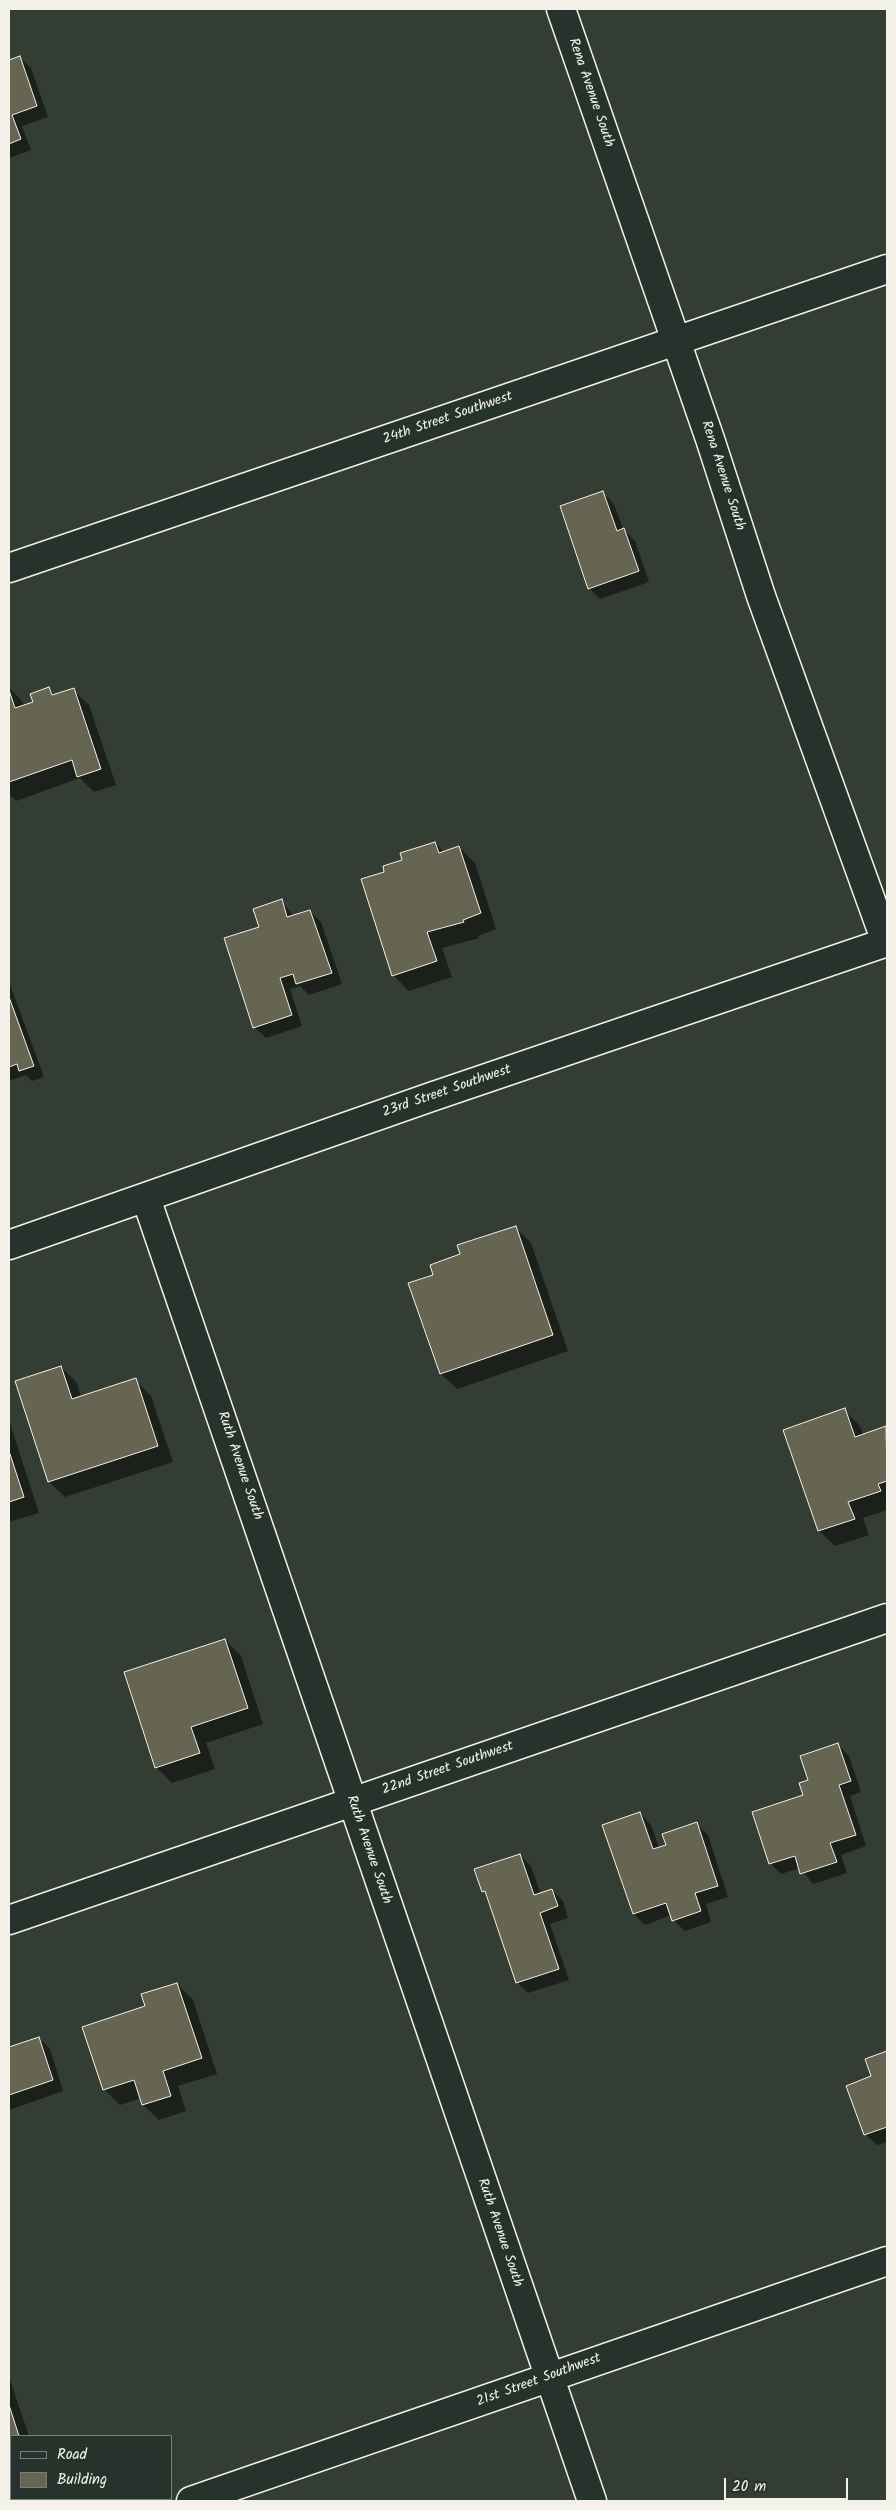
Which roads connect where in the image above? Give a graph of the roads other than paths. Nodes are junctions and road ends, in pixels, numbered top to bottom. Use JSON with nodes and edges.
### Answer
{"nodes":[{"id":1,"x":561,"y":9,"type":"edge"},
{"id":2,"x":887,"y":269,"type":"edge"},
{"id":3,"x":675,"y":342,"type":"junction"},
{"id":4,"x":9,"y":568,"type":"edge"},
{"id":5,"x":887,"y":942,"type":"edge"},
{"id":6,"x":146,"y":1198,"type":"junction"},
{"id":7,"x":9,"y":1245,"type":"edge"},
{"id":8,"x":887,"y":1618,"type":"edge"},
{"id":9,"x":351,"y":1802,"type":"junction"},
{"id":10,"x":9,"y":1920,"type":"edge"},
{"id":11,"x":887,"y":2262,"type":"edge"},
{"id":12,"x":548,"y":2377,"type":"junction"},
{"id":13,"x":191,"y":2501,"type":"edge"},
{"id":14,"x":592,"y":2501,"type":"edge"}],
"edges":[{"from":1,"to":3,"type":"street","name":"Rena Avenue South"},
{"from":2,"to":3,"type":"street","name":"24th Street Southwest"},
{"from":3,"to":4,"type":"street","name":"24th Street Southwest"},
{"from":3,"to":5,"type":"street","name":"Rena Avenue South"},
{"from":5,"to":6,"type":"street","name":"23rd Street Southwest"},
{"from":6,"to":7,"type":"street","name":"23rd Street Southwest"},
{"from":6,"to":9,"type":"street","name":"Ruth Avenue South"},
{"from":8,"to":9,"type":"street","name":"22nd Street Southwest"},
{"from":9,"to":10,"type":"street","name":"22nd Street Southwest"},
{"from":9,"to":12,"type":"street","name":"Ruth Avenue South"},
{"from":11,"to":12,"type":"street","name":"21st Street Southwest"},
{"from":12,"to":13,"type":"street","name":"21st Street Southwest"},
{"from":12,"to":14,"type":"street","name":"Ruth Avenue South"}]}
